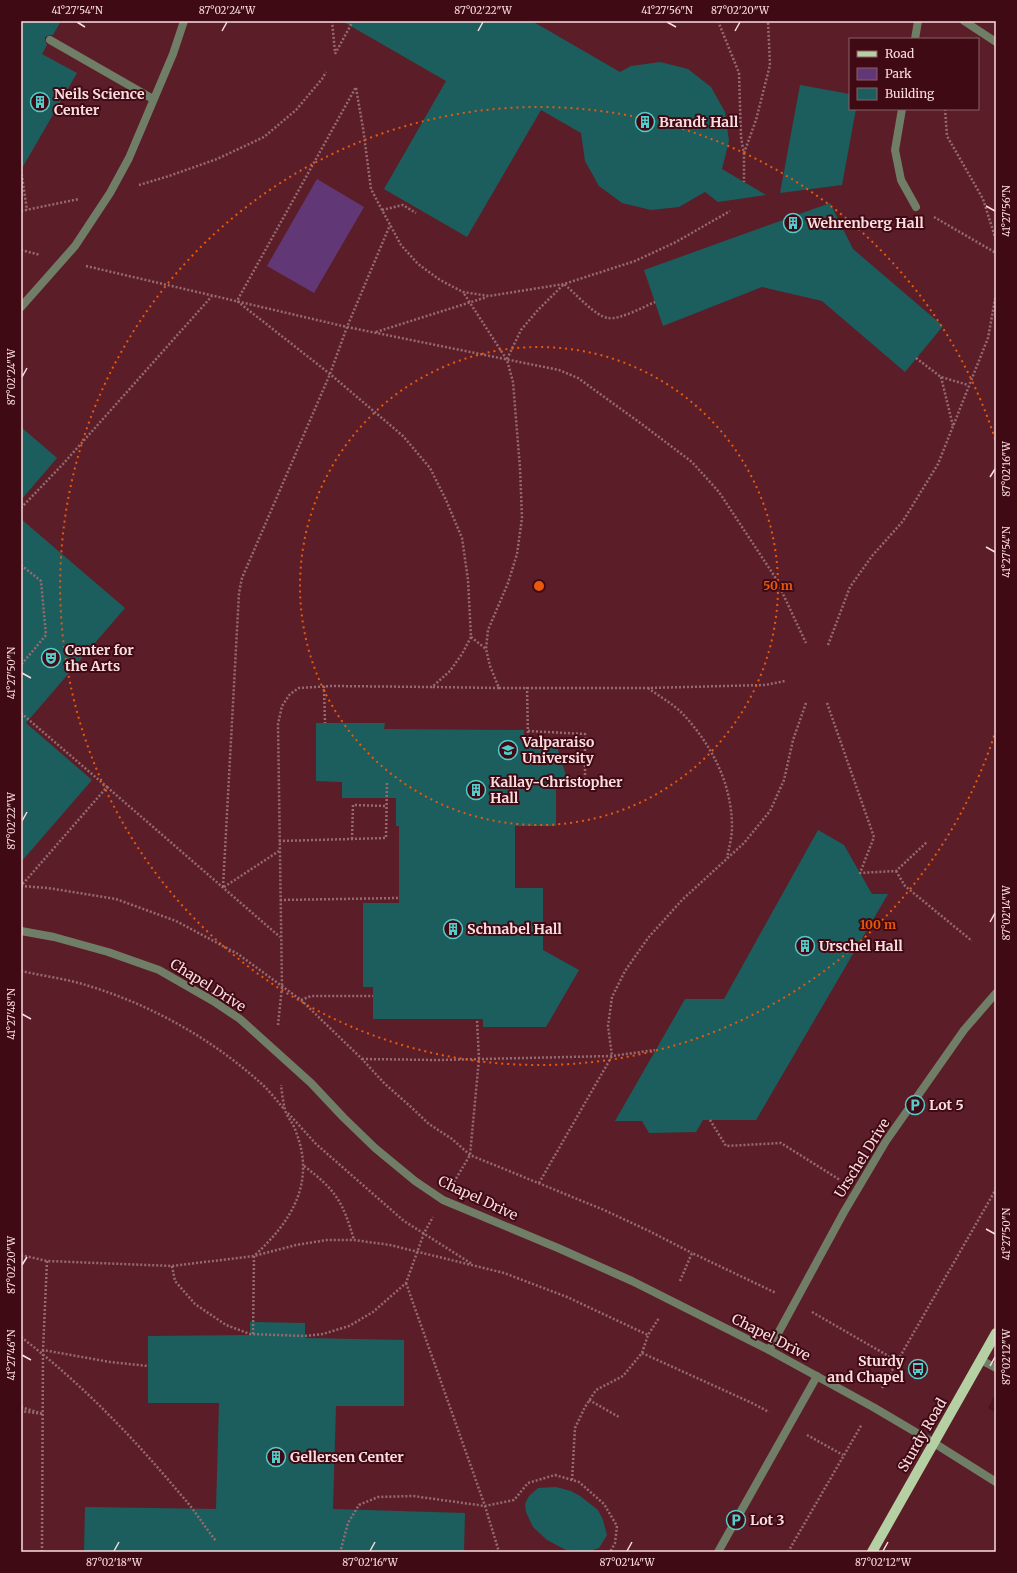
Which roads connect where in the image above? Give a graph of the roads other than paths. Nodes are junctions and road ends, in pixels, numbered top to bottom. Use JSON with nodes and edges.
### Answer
{"nodes":[{"id":1,"x":184,"y":21,"type":"edge"},
{"id":2,"x":918,"y":21,"type":"edge"},
{"id":3,"x":964,"y":21,"type":"edge"},
{"id":4,"x":915,"y":38,"type":"edge"},
{"id":5,"x":50,"y":40,"type":"dead end"},
{"id":6,"x":996,"y":42,"type":"edge"},
{"id":7,"x":153,"y":99,"type":"junction"},
{"id":8,"x":902,"y":110,"type":"edge"},
{"id":9,"x":916,"y":207,"type":"road end"},
{"id":10,"x":21,"y":307,"type":"edge"},
{"id":11,"x":21,"y":931,"type":"edge"},
{"id":12,"x":996,"y":993,"type":"edge"},
{"id":13,"x":996,"y":1332,"type":"edge"},
{"id":14,"x":768,"y":1350,"type":"junction"},
{"id":15,"x":981,"y":1360,"type":"junction"},
{"id":16,"x":996,"y":1368,"type":"edge"},
{"id":17,"x":817,"y":1376,"type":"junction"},
{"id":18,"x":934,"y":1443,"type":"junction"},
{"id":19,"x":996,"y":1482,"type":"edge"},
{"id":20,"x":718,"y":1552,"type":"edge"},
{"id":21,"x":872,"y":1552,"type":"edge"}],
"edges":[{"from":1,"to":7,"type":"street"},
{"from":2,"to":4,"type":"street"},
{"from":3,"to":6,"type":"street"},
{"from":5,"to":7,"type":"street"},
{"from":7,"to":10,"type":"street"},
{"from":8,"to":9,"type":"street"},
{"from":11,"to":14,"type":"street","name":"Chapel Drive"},
{"from":12,"to":14,"type":"street","name":"Urschel Drive"},
{"from":13,"to":15,"type":"main road","name":"Sturdy Road"},
{"from":14,"to":17,"type":"street","name":"Chapel Drive"},
{"from":15,"to":16,"type":"street"},
{"from":15,"to":18,"type":"main road","name":"Sturdy Road"},
{"from":17,"to":18,"type":"street","name":"Chapel Drive"},
{"from":17,"to":20,"type":"street"},
{"from":18,"to":19,"type":"street","name":"Chapel Drive"},
{"from":18,"to":21,"type":"main road","name":"Sturdy Road"}]}
